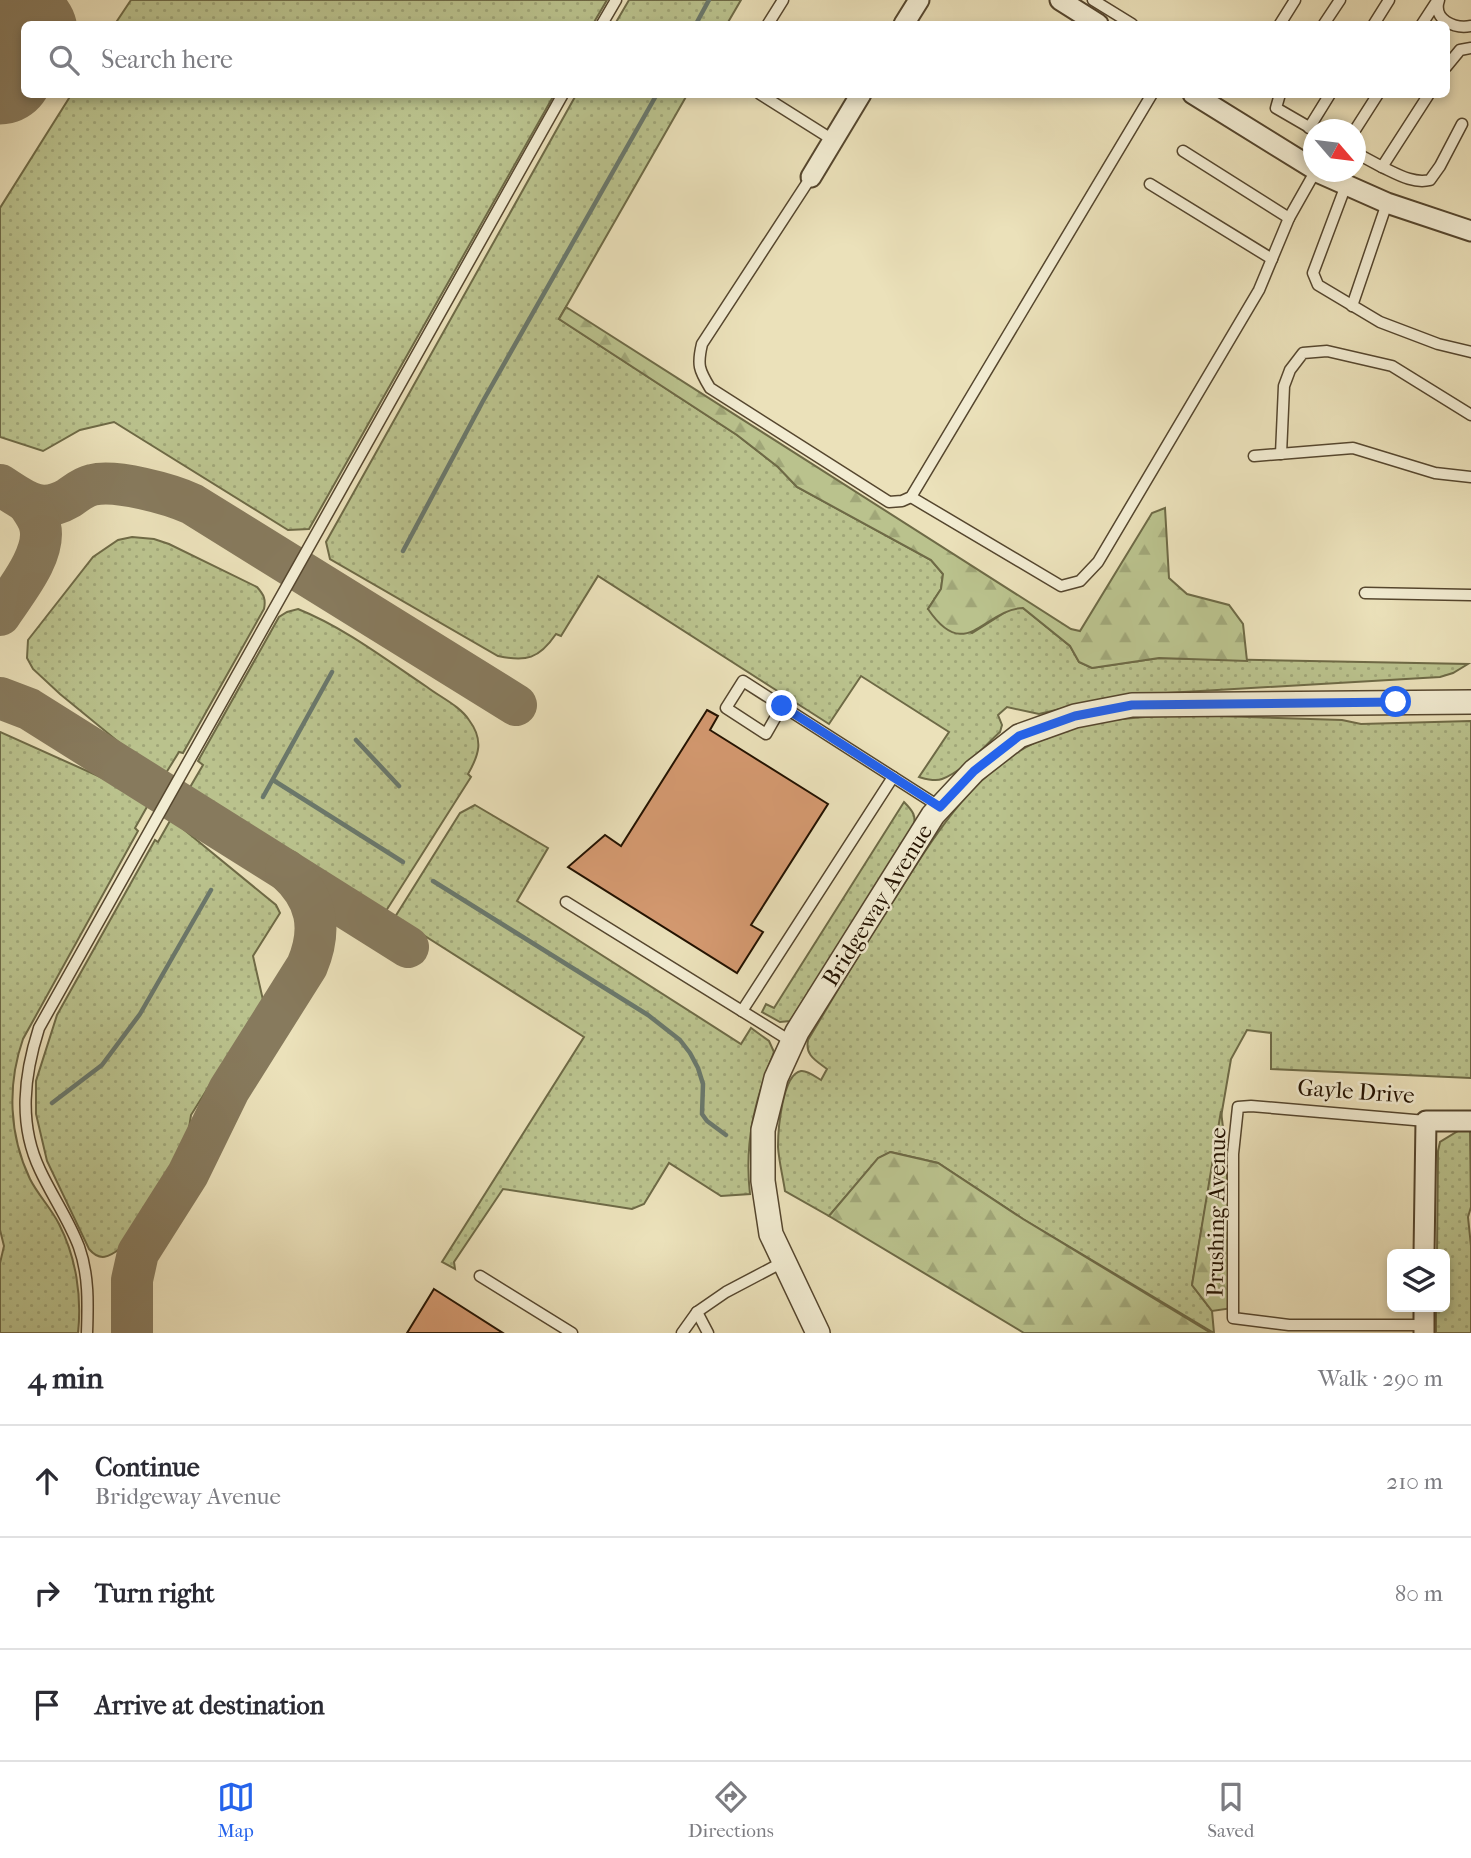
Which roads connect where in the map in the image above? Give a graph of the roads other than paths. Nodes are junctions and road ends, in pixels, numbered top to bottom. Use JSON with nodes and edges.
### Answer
{"nodes":[{"id":1,"x":616,"y":0,"type":"edge"},
{"id":2,"x":783,"y":0,"type":"edge"},
{"id":3,"x":919,"y":0,"type":"edge"},
{"id":4,"x":1060,"y":0,"type":"edge"},
{"id":5,"x":1093,"y":0,"type":"edge"},
{"id":6,"x":1295,"y":0,"type":"edge"},
{"id":7,"x":1340,"y":0,"type":"edge"},
{"id":8,"x":1389,"y":0,"type":"edge"},
{"id":9,"x":1439,"y":0,"type":"edge"},
{"id":10,"x":604,"y":21,"type":"edge"},
{"id":11,"x":770,"y":21,"type":"edge"},
{"id":12,"x":906,"y":21,"type":"edge"},
{"id":13,"x":1093,"y":21,"type":"edge"},
{"id":14,"x":1127,"y":21,"type":"edge"},
{"id":15,"x":1282,"y":21,"type":"edge"},
{"id":16,"x":1326,"y":21,"type":"edge"},
{"id":17,"x":1376,"y":21,"type":"edge"},
{"id":18,"x":1424,"y":21,"type":"edge"},
{"id":19,"x":1445,"y":21,"type":"edge"},
{"id":20,"x":1450,"y":24,"type":"edge"},
{"id":21,"x":1471,"y":26,"type":"edge"},
{"id":22,"x":1471,"y":48,"type":"edge"},
{"id":23,"x":1450,"y":63,"type":"edge"},
{"id":24,"x":561,"y":98,"type":"edge"},
{"id":25,"x":766,"y":98,"type":"edge"},
{"id":26,"x":859,"y":98,"type":"edge"},
{"id":27,"x":1151,"y":98,"type":"edge"},
{"id":28,"x":1279,"y":98,"type":"edge"},
{"id":29,"x":1328,"y":98,"type":"edge"},
{"id":30,"x":1375,"y":98,"type":"edge"},
{"id":31,"x":1426,"y":98,"type":"edge"},
{"id":32,"x":1215,"y":100,"type":"edge"},
{"id":33,"x":1316,"y":119,"type":"edge"},
{"id":34,"x":1362,"y":119,"type":"edge"},
{"id":35,"x":1303,"y":124,"type":"edge"},
{"id":36,"x":1462,"y":124,"type":"dead end"},
{"id":37,"x":833,"y":140,"type":"junction"},
{"id":38,"x":1183,"y":151,"type":"dead end"},
{"id":39,"x":1366,"y":158,"type":"edge"},
{"id":40,"x":1303,"y":162,"type":"edge"},
{"id":41,"x":1382,"y":167,"type":"junction"},
{"id":42,"x":811,"y":177,"type":"joint"},
{"id":43,"x":1309,"y":182,"type":"edge"},
{"id":44,"x":1339,"y":182,"type":"edge"},
{"id":45,"x":1150,"y":184,"type":"dead end"},
{"id":46,"x":1346,"y":185,"type":"junction"},
{"id":47,"x":1387,"y":203,"type":"junction"},
{"id":48,"x":1289,"y":218,"type":"junction"},
{"id":49,"x":1471,"y":231,"type":"edge"},
{"id":50,"x":1272,"y":259,"type":"junction"},
{"id":51,"x":1352,"y":306,"type":"junction"},
{"id":52,"x":1471,"y":352,"type":"edge"},
{"id":53,"x":1471,"y":415,"type":"edge"},
{"id":54,"x":1281,"y":454,"type":"junction"},
{"id":55,"x":1254,"y":456,"type":"dead end"},
{"id":56,"x":1471,"y":477,"type":"edge"},
{"id":57,"x":911,"y":497,"type":"junction"},
{"id":58,"x":1366,"y":593,"type":"dead end"},
{"id":59,"x":1471,"y":595,"type":"edge"},
{"id":60,"x":1471,"y":702,"type":"edge"},
{"id":61,"x":782,"y":706,"type":"junction"},
{"id":62,"x":893,"y":777,"type":"junction"},
{"id":63,"x":940,"y":807,"type":"junction"},
{"id":64,"x":566,"y":902,"type":"dead end"},
{"id":65,"x":742,"y":1011,"type":"junction"},
{"id":66,"x":793,"y":1042,"type":"junction"},
{"id":67,"x":1238,"y":1107,"type":"joint"},
{"id":68,"x":1426,"y":1121,"type":"junction"},
{"id":69,"x":1471,"y":1121,"type":"edge"},
{"id":70,"x":1424,"y":1249,"type":"edge"},
{"id":71,"x":784,"y":1262,"type":"junction"},
{"id":72,"x":480,"y":1276,"type":"dead end"},
{"id":73,"x":697,"y":1312,"type":"junction"},
{"id":74,"x":1424,"y":1322,"type":"edge"},
{"id":75,"x":87,"y":1333,"type":"edge"},
{"id":76,"x":572,"y":1333,"type":"edge"},
{"id":77,"x":682,"y":1333,"type":"edge"},
{"id":78,"x":708,"y":1333,"type":"edge"},
{"id":79,"x":818,"y":1333,"type":"edge"}],
"edges":[{"from":1,"to":10,"type":"lane"},
{"from":2,"to":11,"type":"lane"},
{"from":3,"to":12,"type":"street"},
{"from":4,"to":13,"type":"street"},
{"from":5,"to":14,"type":"lane"},
{"from":6,"to":15,"type":"lane"},
{"from":7,"to":16,"type":"lane"},
{"from":8,"to":17,"type":"lane"},
{"from":9,"to":18,"type":"lane"},
{"from":9,"to":19,"type":"lane"},
{"from":20,"to":21,"type":"lane"},
{"from":22,"to":23,"type":"lane"},
{"from":24,"to":75,"type":"lane"},
{"from":25,"to":37,"type":"lane"},
{"from":26,"to":37,"type":"street"},
{"from":27,"to":57,"type":"lane"},
{"from":28,"to":35,"type":"lane"},
{"from":29,"to":33,"type":"lane"},
{"from":30,"to":34,"type":"lane"},
{"from":31,"to":41,"type":"lane"},
{"from":32,"to":40,"type":"street"},
{"from":36,"to":41,"type":"lane"},
{"from":37,"to":42,"type":"street"},
{"from":38,"to":48,"type":"lane"},
{"from":39,"to":41,"type":"lane"},
{"from":42,"to":57,"type":"lane"},
{"from":43,"to":48,"type":"lane"},
{"from":44,"to":46,"type":"street"},
{"from":45,"to":50,"type":"lane"},
{"from":46,"to":47,"type":"street"},
{"from":46,"to":51,"type":"lane"},
{"from":47,"to":49,"type":"street"},
{"from":47,"to":51,"type":"lane"},
{"from":48,"to":50,"type":"lane"},
{"from":50,"to":57,"type":"lane"},
{"from":51,"to":52,"type":"lane"},
{"from":53,"to":54,"type":"lane"},
{"from":54,"to":55,"type":"lane"},
{"from":54,"to":56,"type":"lane"},
{"from":58,"to":59,"type":"lane"},
{"from":60,"to":63,"type":"street","name":"Bridgeway Avenue"},
{"from":61,"to":61,"type":"lane"},
{"from":61,"to":62,"type":"lane"},
{"from":62,"to":63,"type":"lane"},
{"from":62,"to":65,"type":"lane"},
{"from":63,"to":66,"type":"street","name":"Bridgeway Avenue"},
{"from":64,"to":65,"type":"lane"},
{"from":65,"to":66,"type":"lane"},
{"from":66,"to":71,"type":"street","name":"Bridgeway Avenue"},
{"from":67,"to":68,"type":"lane","name":"Gayle Drive"},
{"from":67,"to":74,"type":"lane","name":"Prushing Avenue"},
{"from":68,"to":69,"type":"street","name":"Gayle Drive"},
{"from":68,"to":70,"type":"street"},
{"from":71,"to":73,"type":"lane"},
{"from":71,"to":79,"type":"street","name":"Bridgeway Avenue"},
{"from":72,"to":76,"type":"lane"},
{"from":73,"to":77,"type":"lane"},
{"from":73,"to":78,"type":"lane"}]}
